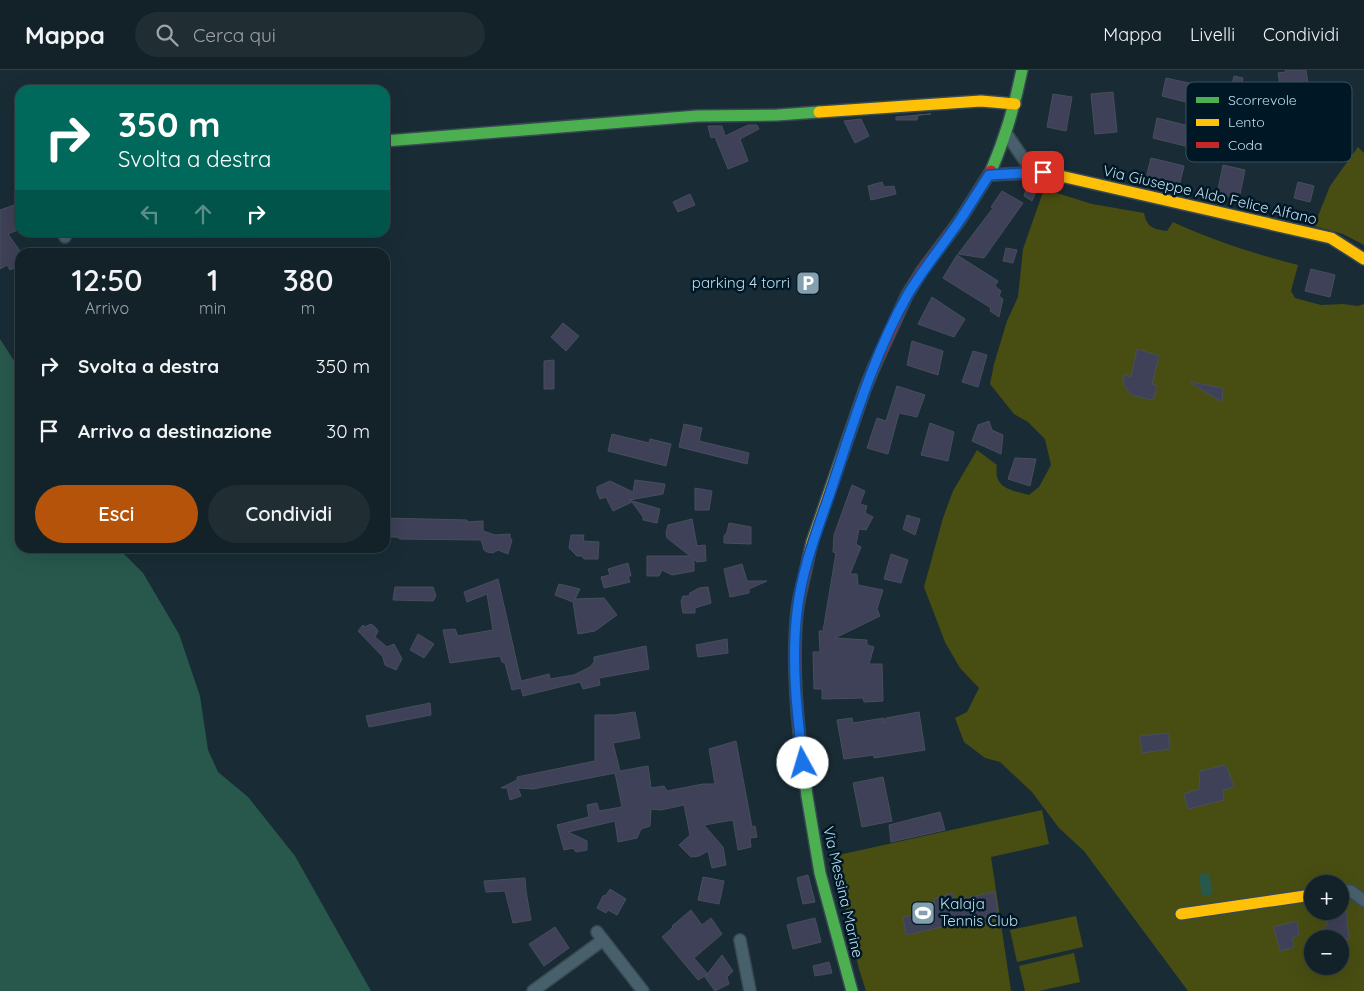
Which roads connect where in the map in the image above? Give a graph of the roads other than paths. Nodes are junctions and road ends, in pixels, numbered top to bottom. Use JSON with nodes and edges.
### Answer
{"nodes":[{"id":1,"x":1022,"y":70,"type":"edge"},
{"id":2,"x":1015,"y":104,"type":"junction"},
{"id":3,"x":1006,"y":134,"type":"junction"},
{"id":4,"x":390,"y":141,"type":"edge"},
{"id":5,"x":1043,"y":172,"type":"junction"},
{"id":6,"x":989,"y":175,"type":"junction"},
{"id":7,"x":1364,"y":259,"type":"edge"},
{"id":8,"x":1349,"y":891,"type":"edge"},
{"id":9,"x":1304,"y":896,"type":"edge"},
{"id":10,"x":1364,"y":900,"type":"edge"},
{"id":11,"x":1181,"y":914,"type":"dead end"},
{"id":12,"x":740,"y":940,"type":"dead end"},
{"id":13,"x":534,"y":991,"type":"edge"},
{"id":14,"x":643,"y":991,"type":"edge"},
{"id":15,"x":750,"y":991,"type":"edge"},
{"id":16,"x":852,"y":991,"type":"edge"}],
"edges":[{"from":1,"to":2,"type":"street","name":"Via Messina Marine"},
{"from":2,"to":3,"type":"street","name":"Via Messina Marine"},
{"from":2,"to":4,"type":"street"},
{"from":3,"to":5,"type":"street","name":"Via Giuseppe Aldo Felice Alfano"},
{"from":3,"to":6,"type":"street","name":"Via Messina Marine"},
{"from":5,"to":6,"type":"street","name":"Via Giuseppe Aldo Felice Alfano"},
{"from":5,"to":7,"type":"street","name":"Via Giuseppe Aldo Felice Alfano"},
{"from":6,"to":16,"type":"street","name":"Via Messina Marine"},
{"from":8,"to":10,"type":"street"},
{"from":9,"to":11,"type":"street"},
{"from":12,"to":15,"type":"street"},
{"from":13,"to":14,"type":"street"}]}
